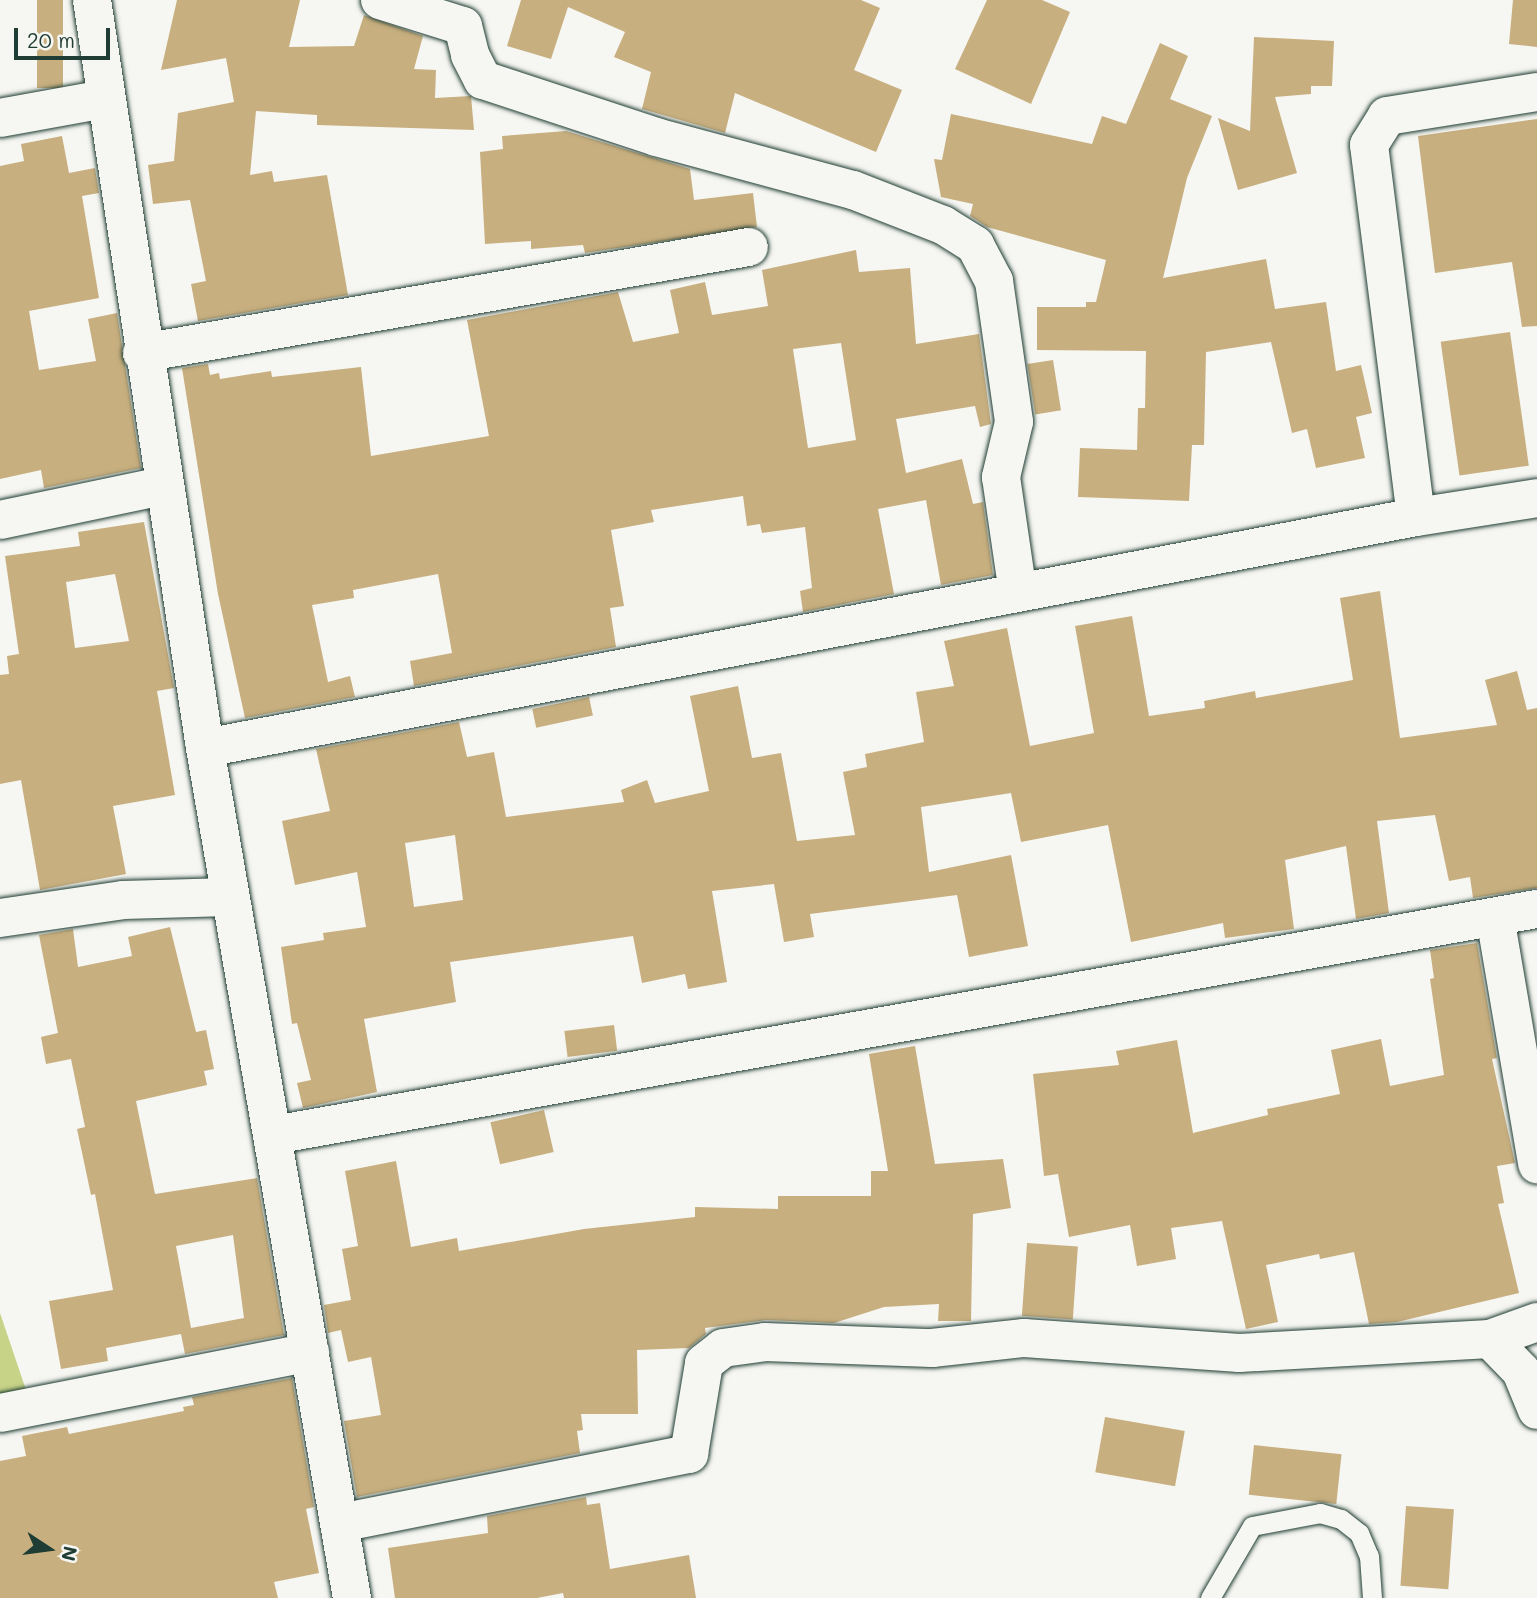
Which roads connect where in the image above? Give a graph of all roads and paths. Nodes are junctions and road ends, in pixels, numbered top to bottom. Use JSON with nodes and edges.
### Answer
{"nodes":[{"id":1,"x":92,"y":0,"type":"edge"},
{"id":2,"x":380,"y":0,"type":"edge"},
{"id":3,"x":467,"y":13,"type":"edge"},
{"id":4,"x":1537,"y":92,"type":"edge"},
{"id":5,"x":105,"y":99,"type":"junction"},
{"id":6,"x":0,"y":118,"type":"edge"},
{"id":7,"x":749,"y":247,"type":"dead end"},
{"id":8,"x":142,"y":354,"type":"junction"},
{"id":9,"x":163,"y":486,"type":"junction"},
{"id":10,"x":1537,"y":498,"type":"edge"},
{"id":11,"x":1416,"y":517,"type":"junction"},
{"id":12,"x":0,"y":520,"type":"edge"},
{"id":13,"x":1018,"y":593,"type":"junction"},
{"id":14,"x":205,"y":748,"type":"junction"},
{"id":15,"x":229,"y":897,"type":"junction"},
{"id":16,"x":1537,"y":909,"type":"edge"},
{"id":17,"x":1495,"y":917,"type":"junction"},
{"id":18,"x":0,"y":918,"type":"edge"},
{"id":19,"x":274,"y":1135,"type":"junction"},
{"id":20,"x":1537,"y":1164,"type":"edge"},
{"id":21,"x":1537,"y":1322,"type":"edge"},
{"id":22,"x":1490,"y":1339,"type":"junction"},
{"id":23,"x":310,"y":1352,"type":"junction"},
{"id":24,"x":1537,"y":1410,"type":"edge"},
{"id":25,"x":0,"y":1413,"type":"edge"},
{"id":26,"x":340,"y":1523,"type":"junction"},
{"id":27,"x":352,"y":1598,"type":"edge"},
{"id":28,"x":1210,"y":1598,"type":"edge"},
{"id":29,"x":1372,"y":1598,"type":"edge"}],
"edges":[{"from":1,"to":5,"type":"street"},
{"from":2,"to":3,"type":"street"},
{"from":3,"to":13,"type":"street"},
{"from":4,"to":11,"type":"street"},
{"from":5,"to":6,"type":"street"},
{"from":5,"to":8,"type":"street"},
{"from":7,"to":8,"type":"street"},
{"from":8,"to":9,"type":"street"},
{"from":9,"to":12,"type":"street"},
{"from":9,"to":14,"type":"street"},
{"from":10,"to":11,"type":"street"},
{"from":11,"to":13,"type":"street"},
{"from":13,"to":14,"type":"street"},
{"from":14,"to":15,"type":"street"},
{"from":15,"to":18,"type":"street"},
{"from":15,"to":19,"type":"street"},
{"from":16,"to":17,"type":"street"},
{"from":17,"to":19,"type":"street"},
{"from":17,"to":20,"type":"street"},
{"from":19,"to":23,"type":"street"},
{"from":21,"to":22,"type":"street"},
{"from":22,"to":24,"type":"street"},
{"from":22,"to":26,"type":"street"},
{"from":23,"to":25,"type":"street"},
{"from":23,"to":26,"type":"street"},
{"from":26,"to":27,"type":"street"},
{"from":28,"to":29,"type":"lane"}]}
